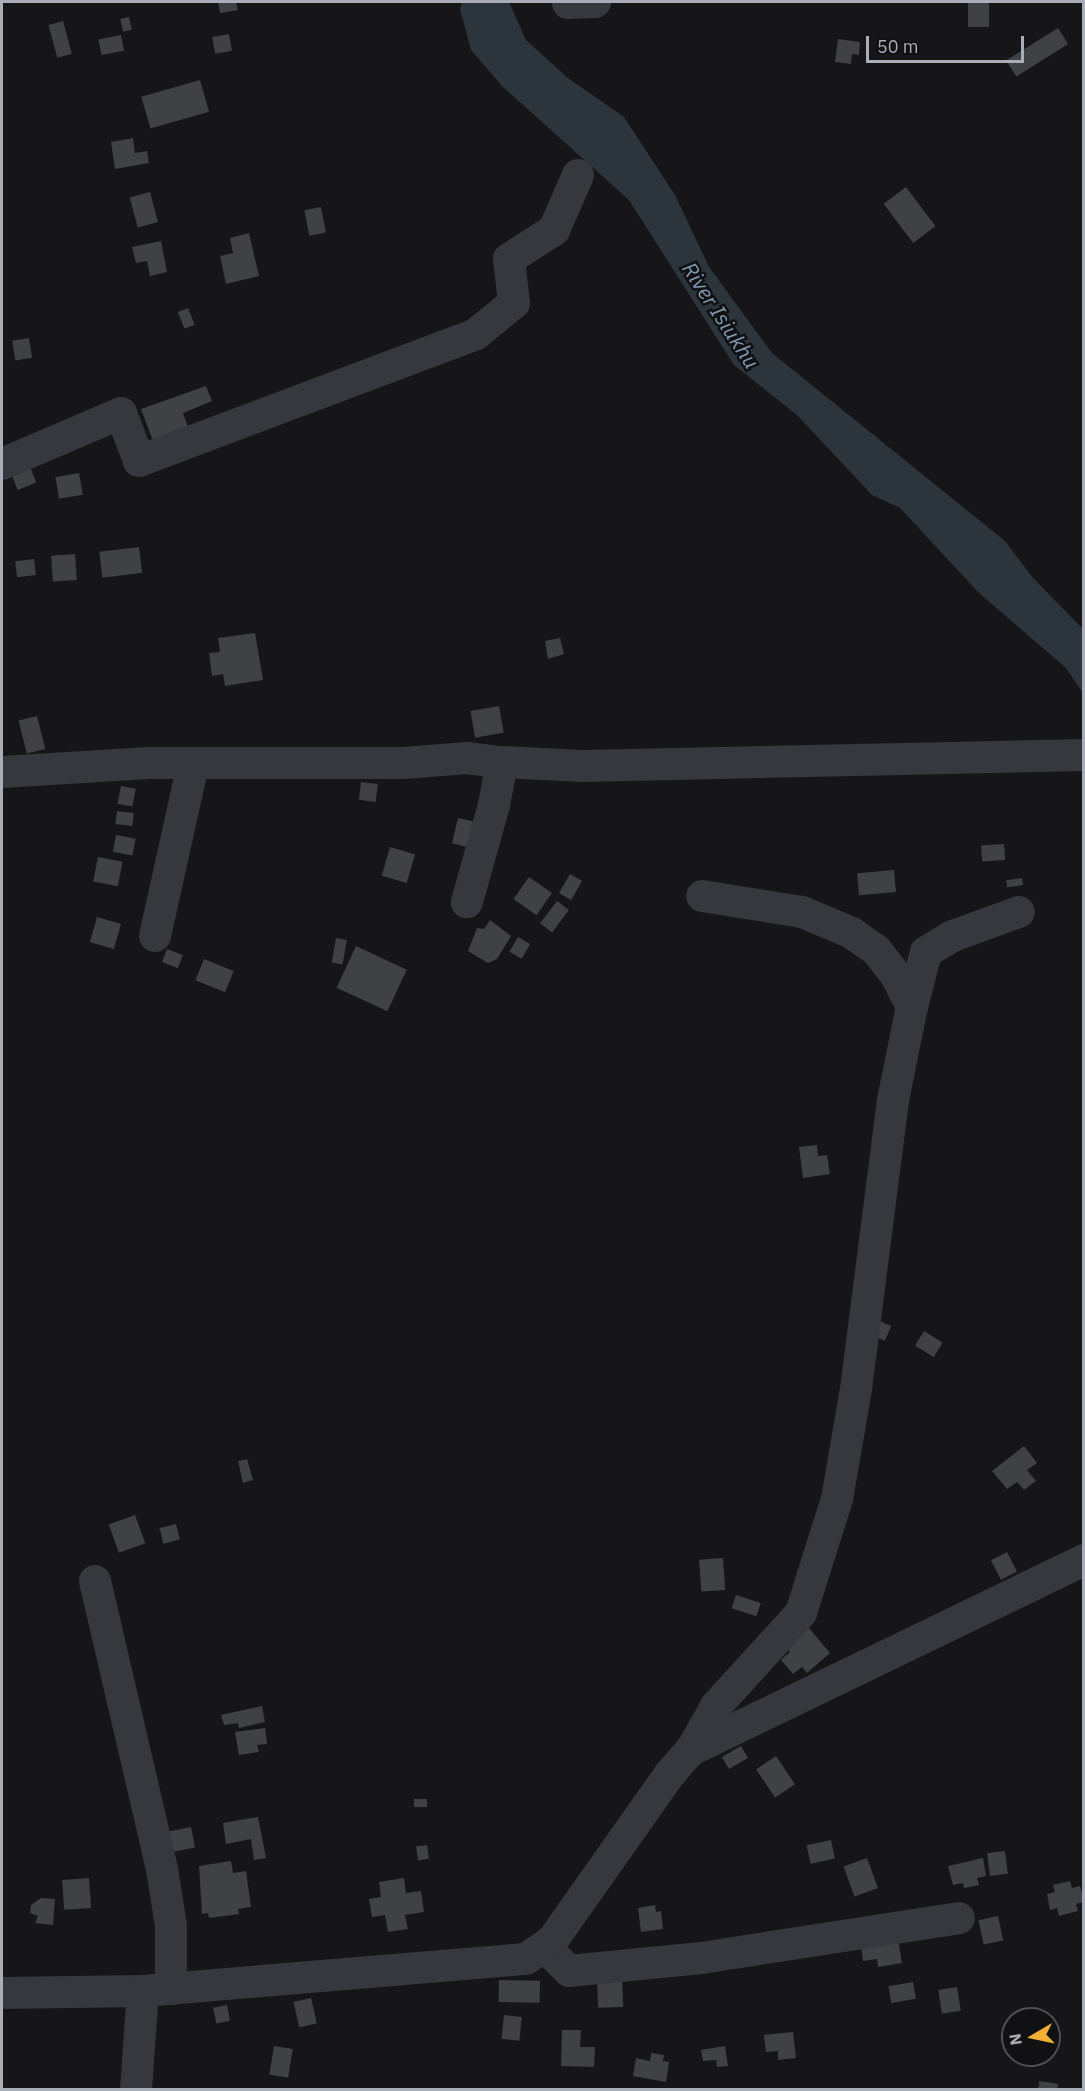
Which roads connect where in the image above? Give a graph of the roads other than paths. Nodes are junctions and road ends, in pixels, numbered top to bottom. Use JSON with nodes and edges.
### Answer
{"nodes":[{"id":1,"x":578,"y":175,"type":"dead end"},
{"id":2,"x":2,"y":465,"type":"edge"},
{"id":3,"x":1083,"y":755,"type":"edge"},
{"id":4,"x":502,"y":762,"type":"junction"},
{"id":5,"x":193,"y":764,"type":"junction"},
{"id":6,"x":2,"y":772,"type":"edge"},
{"id":7,"x":702,"y":896,"type":"dead end"},
{"id":8,"x":467,"y":902,"type":"dead end"},
{"id":9,"x":1018,"y":912,"type":"dead end"},
{"id":10,"x":155,"y":936,"type":"dead end"},
{"id":11,"x":912,"y":1007,"type":"junction"},
{"id":12,"x":1083,"y":1560,"type":"edge"},
{"id":13,"x":95,"y":1581,"type":"dead end"},
{"id":14,"x":691,"y":1750,"type":"junction"},
{"id":15,"x":959,"y":1918,"type":"dead end"},
{"id":16,"x":545,"y":1947,"type":"junction"},
{"id":17,"x":157,"y":1990,"type":"junction"},
{"id":18,"x":2,"y":1993,"type":"edge"},
{"id":19,"x":136,"y":2090,"type":"edge"}],
"edges":[{"from":1,"to":2,"type":"street"},
{"from":3,"to":4,"type":"street"},
{"from":4,"to":5,"type":"street"},
{"from":4,"to":8,"type":"street"},
{"from":5,"to":6,"type":"street"},
{"from":5,"to":10,"type":"street"},
{"from":7,"to":11,"type":"street"},
{"from":9,"to":11,"type":"street"},
{"from":11,"to":14,"type":"street"},
{"from":12,"to":14,"type":"street"},
{"from":13,"to":17,"type":"street"},
{"from":14,"to":16,"type":"street"},
{"from":15,"to":16,"type":"street"},
{"from":16,"to":17,"type":"street"},
{"from":17,"to":18,"type":"street"},
{"from":17,"to":19,"type":"street"}]}
